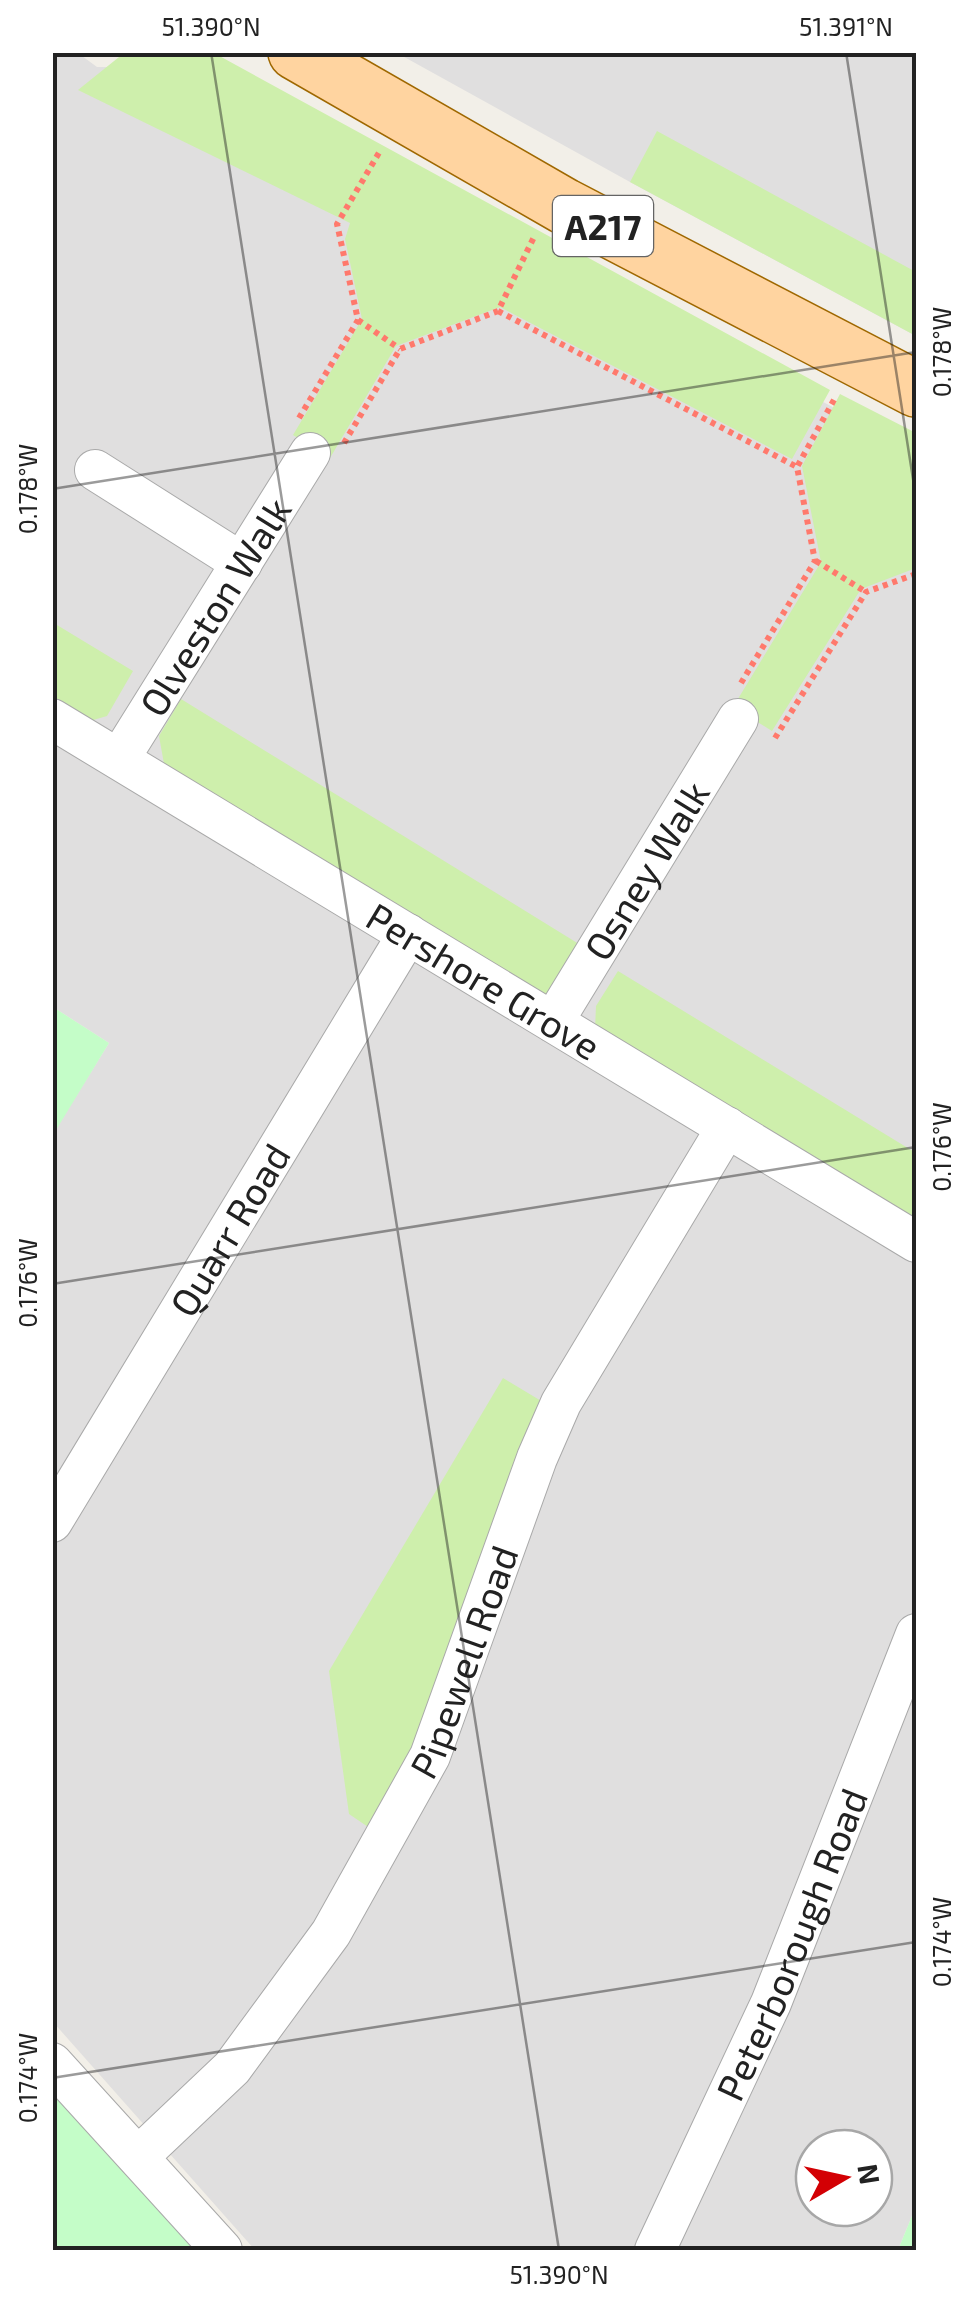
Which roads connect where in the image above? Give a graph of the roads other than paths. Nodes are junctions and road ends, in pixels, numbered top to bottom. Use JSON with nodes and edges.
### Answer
{"nodes":[{"id":1,"x":296,"y":52,"type":"edge"},
{"id":2,"x":916,"y":389,"type":"edge"},
{"id":3,"x":310,"y":453,"type":"road end"},
{"id":4,"x":95,"y":470,"type":"dead end"},
{"id":5,"x":242,"y":563,"type":"junction"},
{"id":6,"x":52,"y":719,"type":"edge"},
{"id":7,"x":738,"y":719,"type":"road end"},
{"id":8,"x":119,"y":759,"type":"junction"},
{"id":9,"x":408,"y":934,"type":"junction"},
{"id":10,"x":553,"y":1022,"type":"junction"},
{"id":11,"x":726,"y":1127,"type":"junction"},
{"id":12,"x":916,"y":1242,"type":"edge"},
{"id":13,"x":52,"y":1522,"type":"edge"},
{"id":14,"x":916,"y":1634,"type":"edge"},
{"id":15,"x":52,"y":2063,"type":"edge"},
{"id":16,"x":138,"y":2158,"type":"junction"},
{"id":17,"x":222,"y":2250,"type":"edge"},
{"id":18,"x":655,"y":2250,"type":"edge"}],
"edges":[{"from":1,"to":2,"type":"main road","number":"A217"},
{"from":3,"to":5,"type":"street","name":"Olveston Walk"},
{"from":4,"to":5,"type":"street"},
{"from":5,"to":8,"type":"street","name":"Olveston Walk"},
{"from":6,"to":8,"type":"street","name":"Pershore Grove"},
{"from":7,"to":10,"type":"street","name":"Osney Walk"},
{"from":8,"to":9,"type":"street","name":"Pershore Grove"},
{"from":9,"to":10,"type":"street","name":"Pershore Grove"},
{"from":9,"to":13,"type":"street","name":"Quarr Road"},
{"from":10,"to":11,"type":"street","name":"Pershore Grove"},
{"from":11,"to":12,"type":"street","name":"Pershore Grove"},
{"from":11,"to":16,"type":"street","name":"Pipewell Road"},
{"from":14,"to":18,"type":"street","name":"Peterborough Road"},
{"from":15,"to":16,"type":"street"},
{"from":16,"to":17,"type":"street"}]}
